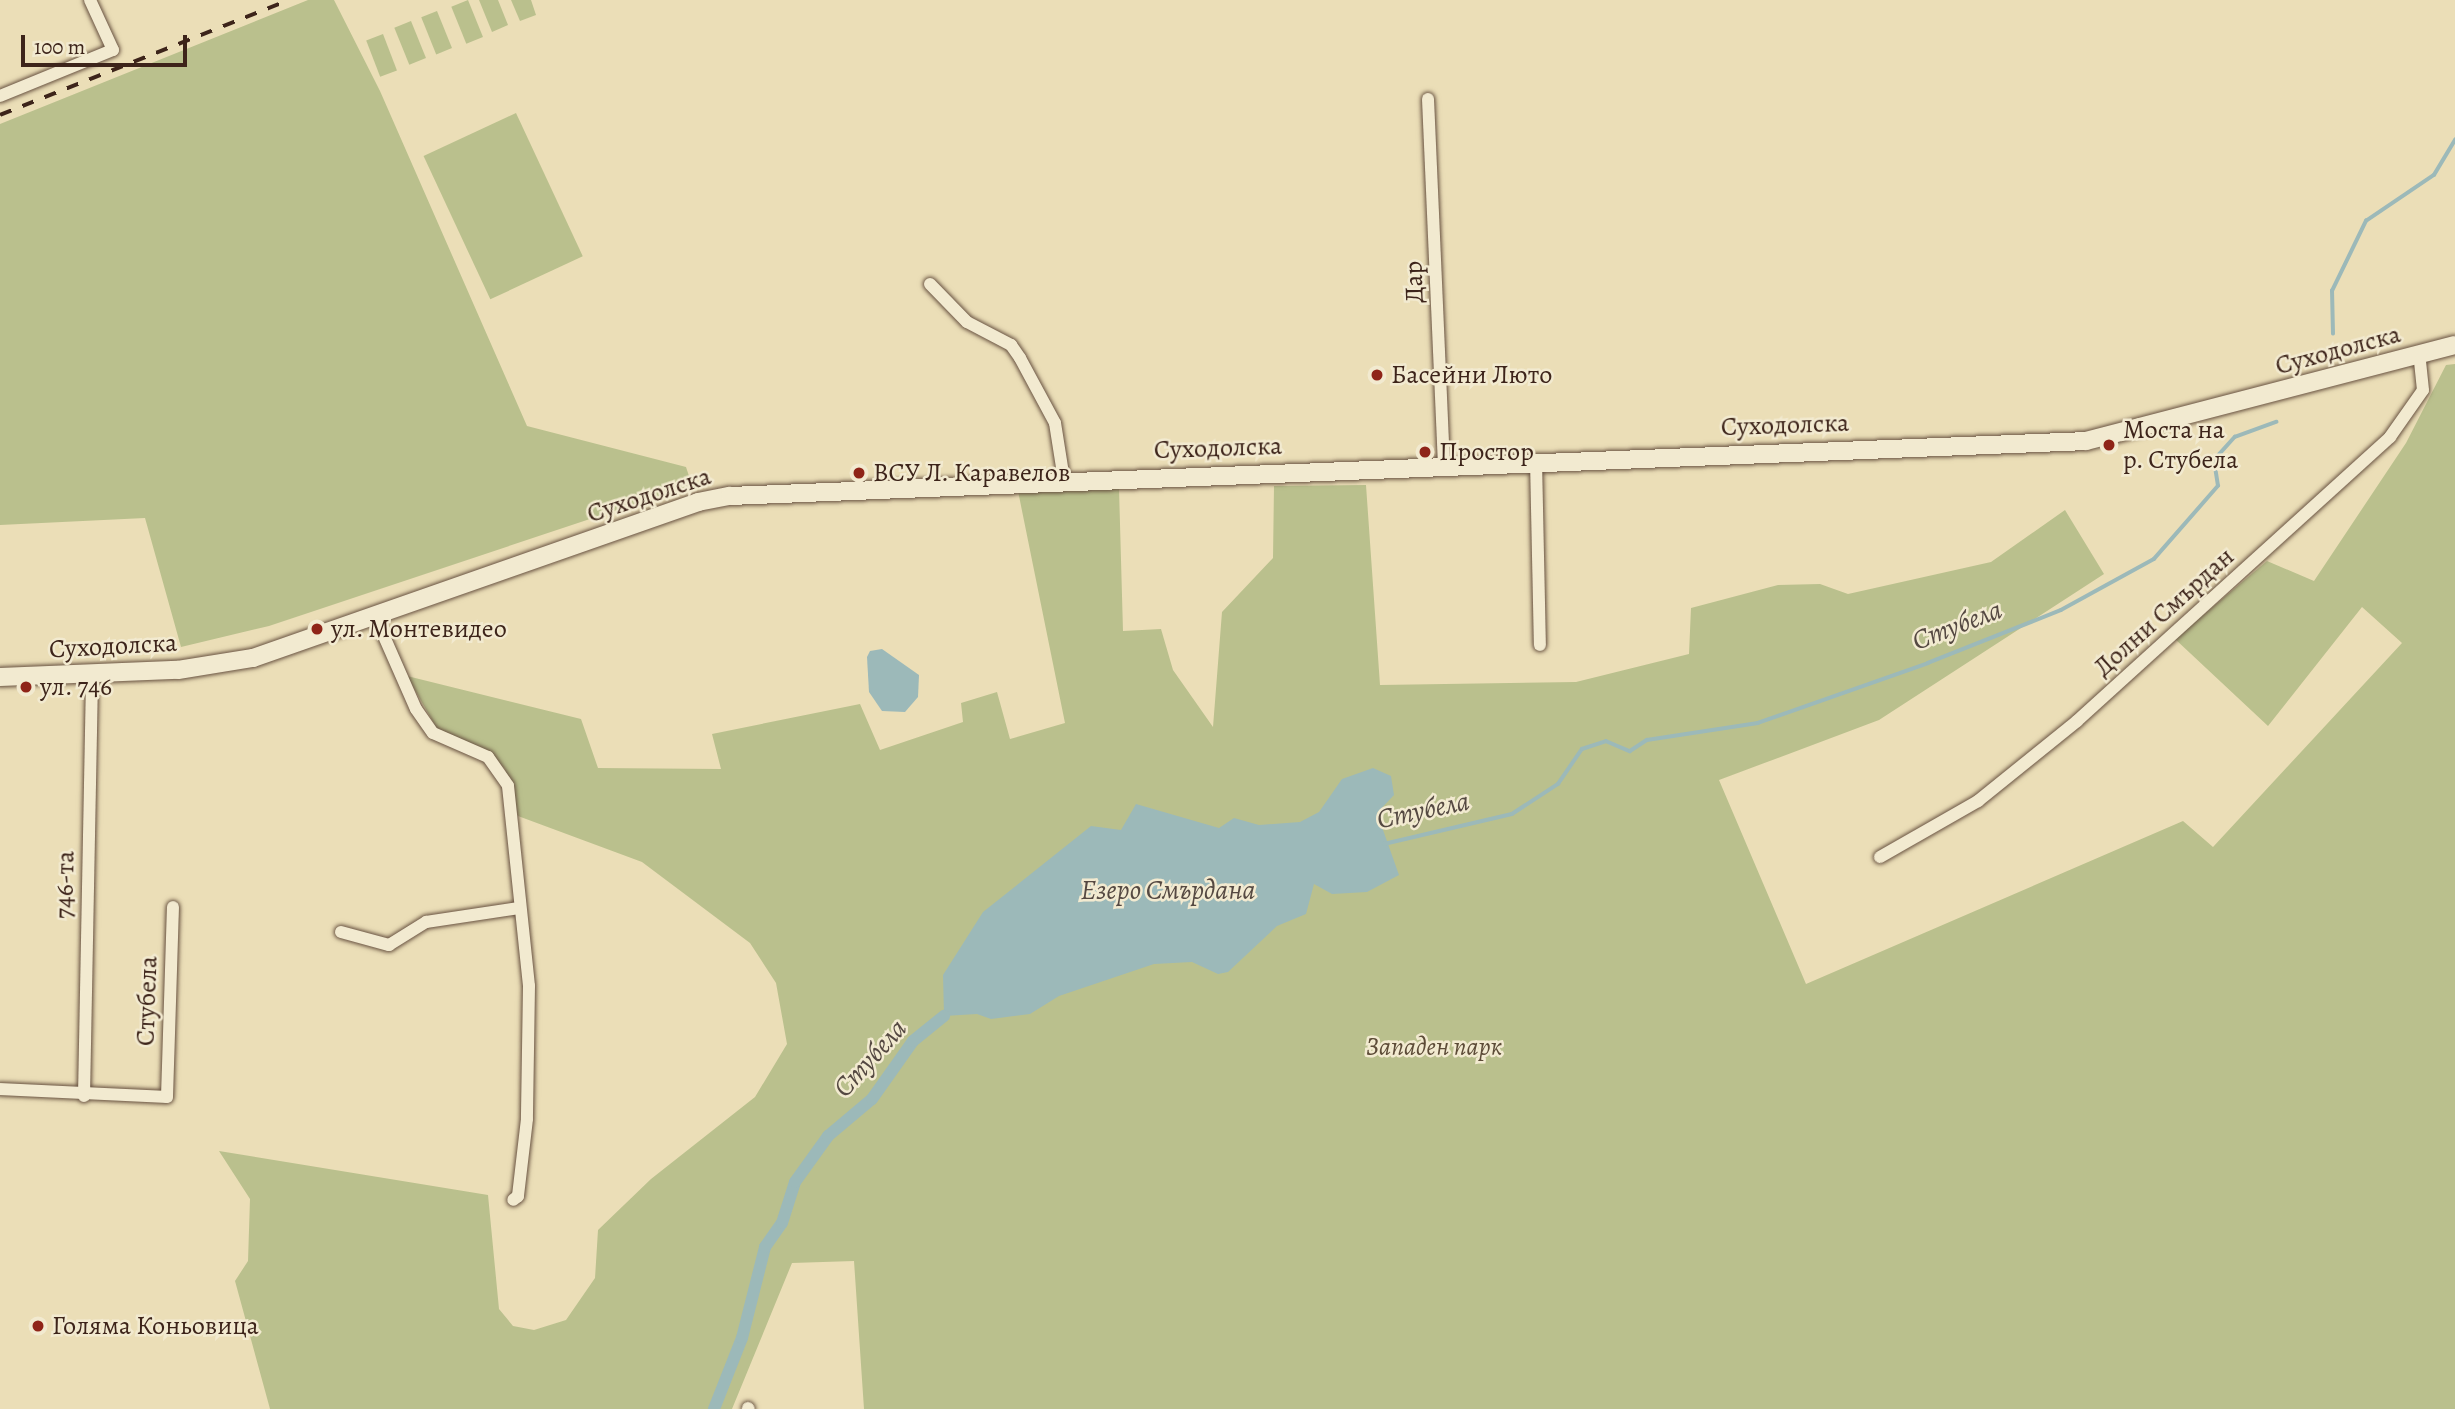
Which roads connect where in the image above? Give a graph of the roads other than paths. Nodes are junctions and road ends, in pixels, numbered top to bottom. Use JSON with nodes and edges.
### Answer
{"nodes":[{"id":1,"x":90,"y":0,"type":"edge"},
{"id":2,"x":0,"y":96,"type":"edge"},
{"id":3,"x":1427,"y":99,"type":"dead end"},
{"id":4,"x":930,"y":284,"type":"dead end"},
{"id":5,"x":2455,"y":345,"type":"edge"},
{"id":6,"x":2419,"y":354,"type":"junction"},
{"id":7,"x":1536,"y":460,"type":"junction"},
{"id":8,"x":1444,"y":464,"type":"junction"},
{"id":9,"x":1064,"y":480,"type":"junction"},
{"id":10,"x":376,"y":618,"type":"junction"},
{"id":11,"x":1540,"y":645,"type":"dead end"},
{"id":12,"x":92,"y":675,"type":"junction"},
{"id":13,"x":0,"y":677,"type":"edge"},
{"id":14,"x":1880,"y":857,"type":"dead end"},
{"id":15,"x":173,"y":907,"type":"dead end"},
{"id":16,"x":519,"y":908,"type":"junction"},
{"id":17,"x":341,"y":932,"type":"dead end"},
{"id":18,"x":0,"y":1089,"type":"edge"},
{"id":19,"x":83,"y":1096,"type":"junction"},
{"id":20,"x":513,"y":1200,"type":"dead end"}],
"edges":[{"from":1,"to":2,"type":"street"},
{"from":3,"to":8,"type":"street","name":"Дар"},
{"from":4,"to":9,"type":"street"},
{"from":5,"to":6,"type":"street","name":"Суходолска"},
{"from":6,"to":7,"type":"street","name":"Суходолска"},
{"from":6,"to":14,"type":"street","name":"Долни Смърдан"},
{"from":7,"to":8,"type":"street","name":"Суходолска"},
{"from":7,"to":11,"type":"street"},
{"from":8,"to":9,"type":"street","name":"Суходолска"},
{"from":9,"to":10,"type":"street","name":"Суходолска"},
{"from":10,"to":12,"type":"street","name":"Суходолска"},
{"from":10,"to":16,"type":"street"},
{"from":12,"to":13,"type":"street","name":"Суходолска"},
{"from":12,"to":19,"type":"street","name":"746-та"},
{"from":15,"to":19,"type":"street","name":"Стубела"},
{"from":16,"to":17,"type":"street"},
{"from":16,"to":20,"type":"street"},
{"from":18,"to":19,"type":"street"}]}
